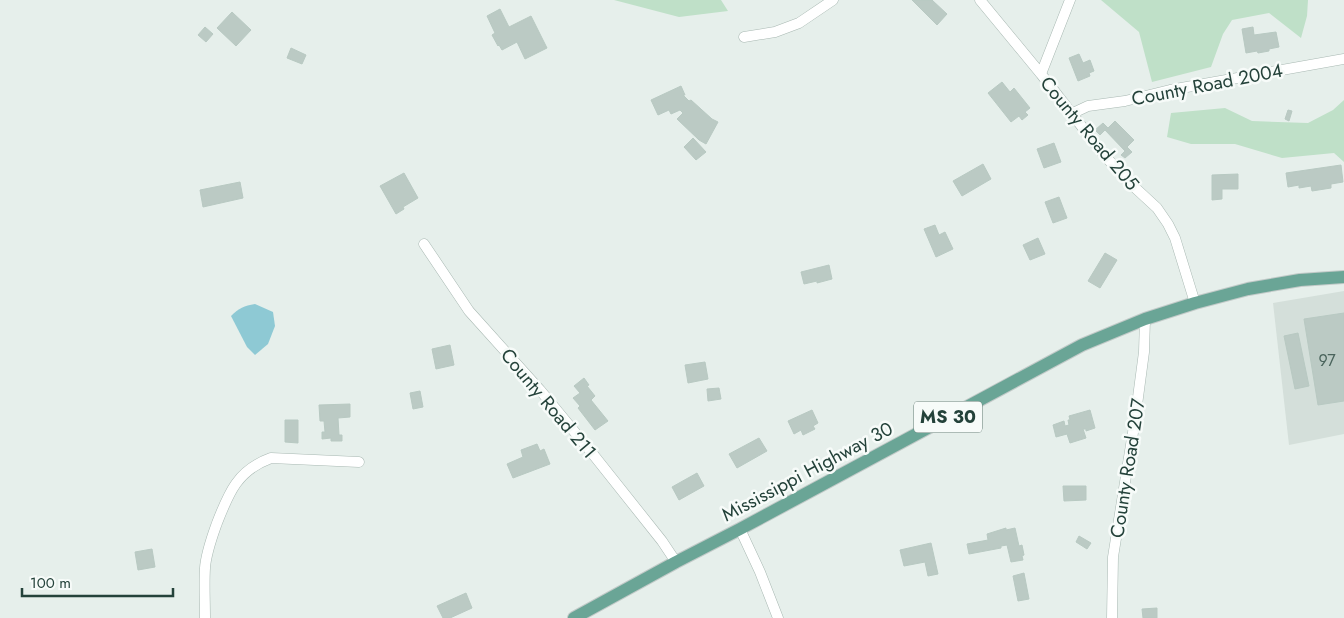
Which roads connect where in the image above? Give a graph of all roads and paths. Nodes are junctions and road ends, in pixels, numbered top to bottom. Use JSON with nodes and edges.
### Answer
{"nodes":[{"id":1,"x":834,"y":0,"type":"edge"},
{"id":2,"x":980,"y":0,"type":"edge"},
{"id":3,"x":1070,"y":0,"type":"edge"},
{"id":4,"x":744,"y":37,"type":"dead end"},
{"id":5,"x":1344,"y":59,"type":"edge"},
{"id":6,"x":1040,"y":74,"type":"junction"},
{"id":7,"x":1071,"y":114,"type":"junction"},
{"id":8,"x":424,"y":244,"type":"dead end"},
{"id":9,"x":1344,"y":277,"type":"edge"},
{"id":10,"x":1195,"y":303,"type":"junction"},
{"id":11,"x":1145,"y":318,"type":"junction"},
{"id":12,"x":359,"y":462,"type":"dead end"},
{"id":13,"x":740,"y":529,"type":"junction"},
{"id":14,"x":676,"y":562,"type":"junction"},
{"id":15,"x":205,"y":618,"type":"edge"},
{"id":16,"x":574,"y":618,"type":"edge"},
{"id":17,"x":778,"y":618,"type":"edge"},
{"id":18,"x":1112,"y":618,"type":"edge"}],
"edges":[{"from":1,"to":4,"type":"street"},
{"from":2,"to":6,"type":"street","name":"County Road 205"},
{"from":3,"to":6,"type":"street"},
{"from":5,"to":7,"type":"street","name":"County Road 2004"},
{"from":6,"to":7,"type":"street","name":"County Road 205"},
{"from":7,"to":10,"type":"street","name":"County Road 205"},
{"from":8,"to":14,"type":"street","name":"County Road 211"},
{"from":9,"to":10,"type":"main road","name":"Mississippi Highway 30","number":"MS 30"},
{"from":10,"to":11,"type":"main road","name":"Mississippi Highway 30","number":"MS 30"},
{"from":11,"to":13,"type":"main road","name":"Mississippi Highway 30","number":"MS 30"},
{"from":11,"to":18,"type":"street","name":"County Road 207"},
{"from":12,"to":15,"type":"street"},
{"from":13,"to":14,"type":"main road","name":"Mississippi Highway 30","number":"MS 30"},
{"from":13,"to":17,"type":"street"},
{"from":14,"to":16,"type":"main road","name":"Mississippi Highway 30","number":"MS 30"}]}
